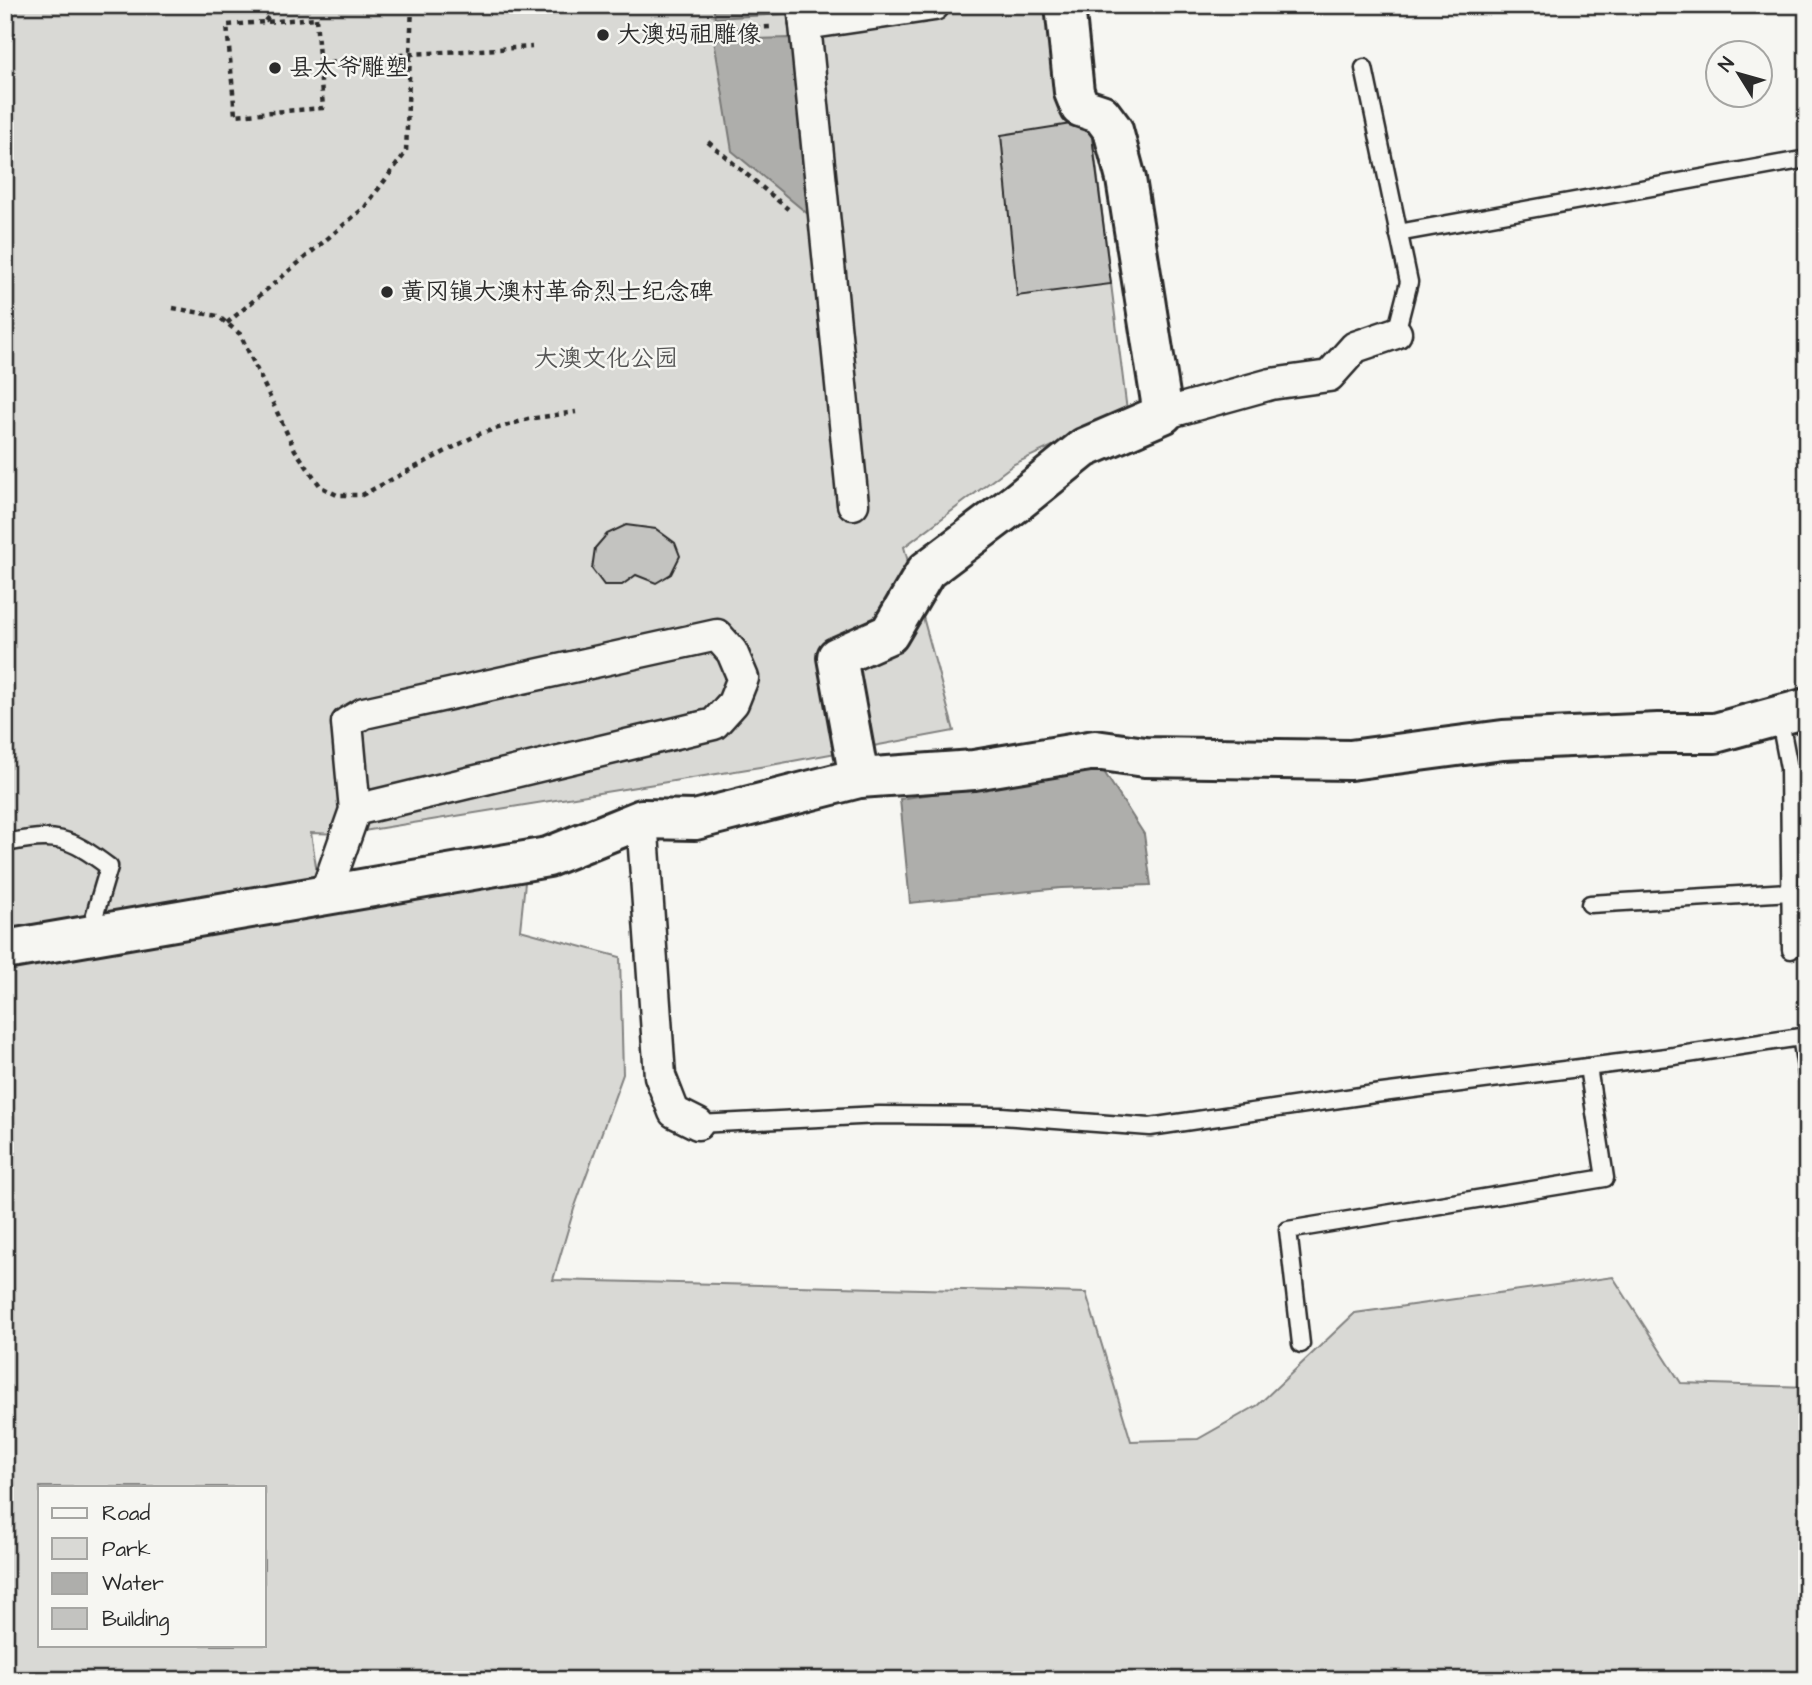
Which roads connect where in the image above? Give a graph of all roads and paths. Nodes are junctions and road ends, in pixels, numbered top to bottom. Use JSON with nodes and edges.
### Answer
{"nodes":[{"id":1,"x":278,"y":5,"type":"edge"},
{"id":2,"x":412,"y":5,"type":"edge"},
{"id":3,"x":934,"y":5,"type":"edge"},
{"id":4,"x":1065,"y":5,"type":"edge"},
{"id":5,"x":804,"y":15,"type":"edge"},
{"id":6,"x":265,"y":22,"type":"junction"},
{"id":7,"x":749,"y":28,"type":"dead end"},
{"id":8,"x":705,"y":31,"type":"dead end"},
{"id":9,"x":532,"y":47,"type":"dead end"},
{"id":10,"x":411,"y":54,"type":"junction"},
{"id":11,"x":320,"y":64,"type":"junction"},
{"id":12,"x":1364,"y":68,"type":"dead end"},
{"id":13,"x":708,"y":142,"type":"dead end"},
{"id":14,"x":1807,"y":159,"type":"edge"},
{"id":15,"x":1398,"y":233,"type":"junction"},
{"id":16,"x":828,"y":245,"type":"junction"},
{"id":17,"x":173,"y":308,"type":"dead end"},
{"id":18,"x":227,"y":323,"type":"junction"},
{"id":19,"x":1396,"y":332,"type":"joint"},
{"id":20,"x":576,"y":412,"type":"dead end"},
{"id":21,"x":1163,"y":414,"type":"junction"},
{"id":22,"x":853,"y":503,"type":"dead end"},
{"id":23,"x":1807,"y":708,"type":"edge"},
{"id":24,"x":1765,"y":719,"type":"junction"},
{"id":25,"x":859,"y":778,"type":"junction"},
{"id":26,"x":355,"y":810,"type":"junction"},
{"id":27,"x":642,"y":819,"type":"junction"},
{"id":28,"x":5,"y":843,"type":"edge"},
{"id":29,"x":1790,"y":892,"type":"junction"},
{"id":30,"x":325,"y":895,"type":"junction"},
{"id":31,"x":1590,"y":904,"type":"dead end"},
{"id":32,"x":88,"y":936,"type":"junction"},
{"id":33,"x":5,"y":950,"type":"edge"},
{"id":34,"x":1791,"y":950,"type":"dead end"},
{"id":35,"x":1804,"y":1037,"type":"edge"},
{"id":36,"x":1588,"y":1067,"type":"junction"},
{"id":37,"x":1807,"y":1074,"type":"edge"},
{"id":38,"x":698,"y":1124,"type":"joint"},
{"id":39,"x":1301,"y":1344,"type":"dead end"}],
"edges":[{"from":1,"to":6,"type":"path"},
{"from":2,"to":10,"type":"path"},
{"from":3,"to":5,"type":"street"},
{"from":4,"to":21,"type":"street"},
{"from":5,"to":16,"type":"street"},
{"from":6,"to":11,"type":"path"},
{"from":6,"to":11,"type":"path"},
{"from":7,"to":8,"type":"path"},
{"from":9,"to":10,"type":"path"},
{"from":10,"to":11,"type":"path"},
{"from":10,"to":18,"type":"path"},
{"from":12,"to":15,"type":"lane"},
{"from":13,"to":16,"type":"path"},
{"from":14,"to":15,"type":"lane"},
{"from":15,"to":19,"type":"lane"},
{"from":16,"to":22,"type":"street"},
{"from":17,"to":18,"type":"path"},
{"from":18,"to":20,"type":"path"},
{"from":19,"to":21,"type":"street"},
{"from":21,"to":25,"type":"street"},
{"from":23,"to":24,"type":"street"},
{"from":24,"to":25,"type":"street"},
{"from":24,"to":29,"type":"lane"},
{"from":25,"to":27,"type":"street"},
{"from":26,"to":26,"type":"street"},
{"from":26,"to":30,"type":"street"},
{"from":27,"to":30,"type":"street"},
{"from":27,"to":38,"type":"street"},
{"from":28,"to":32,"type":"lane"},
{"from":29,"to":31,"type":"lane"},
{"from":29,"to":34,"type":"lane"},
{"from":30,"to":32,"type":"street"},
{"from":32,"to":33,"type":"street"},
{"from":35,"to":36,"type":"lane"},
{"from":35,"to":37,"type":"lane"},
{"from":36,"to":38,"type":"lane"},
{"from":36,"to":39,"type":"lane"}]}
